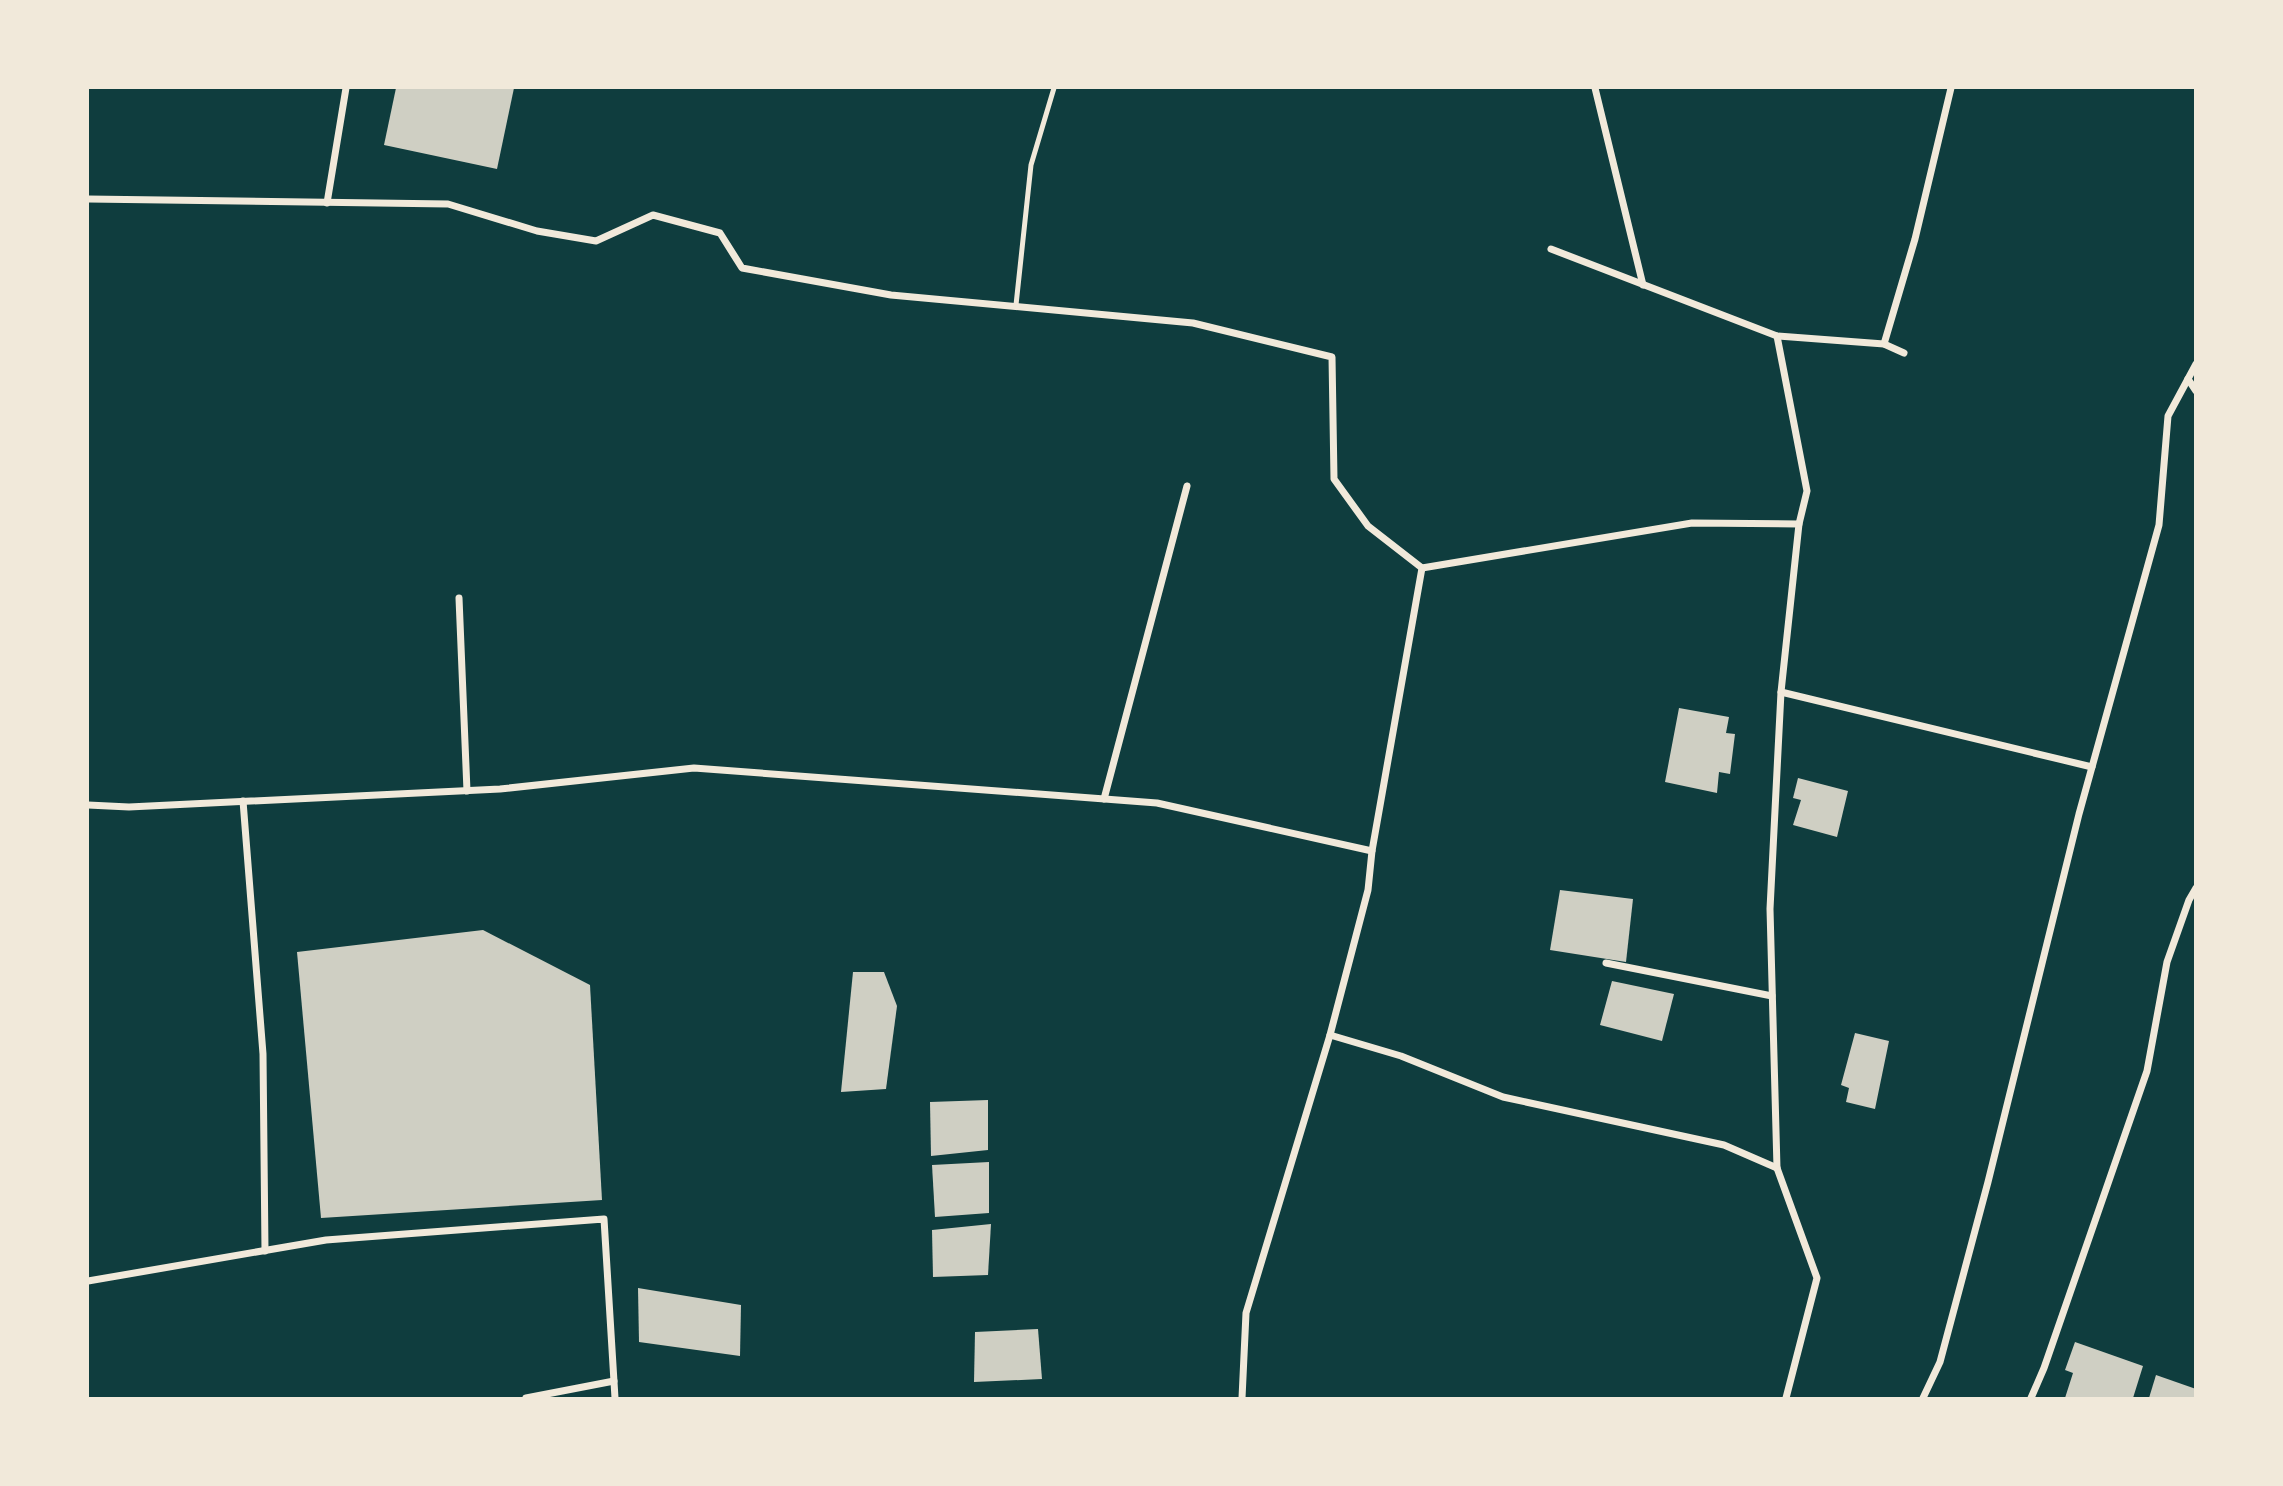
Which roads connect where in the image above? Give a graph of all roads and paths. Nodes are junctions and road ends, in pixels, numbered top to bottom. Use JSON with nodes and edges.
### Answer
{"nodes":[{"id":1,"x":345,"y":88,"type":"edge"},
{"id":2,"x":1054,"y":88,"type":"edge"},
{"id":3,"x":1595,"y":88,"type":"edge"},
{"id":4,"x":1951,"y":88,"type":"edge"},
{"id":5,"x":88,"y":198,"type":"edge"},
{"id":6,"x":327,"y":203,"type":"junction"},
{"id":7,"x":1551,"y":249,"type":"dead end"},
{"id":8,"x":1643,"y":285,"type":"junction"},
{"id":9,"x":1016,"y":305,"type":"junction"},
{"id":10,"x":1777,"y":336,"type":"junction"},
{"id":11,"x":1884,"y":344,"type":"junction"},
{"id":12,"x":1904,"y":354,"type":"dead end"},
{"id":13,"x":2196,"y":364,"type":"edge"},
{"id":14,"x":2188,"y":379,"type":"junction"},
{"id":15,"x":2196,"y":391,"type":"edge"},
{"id":16,"x":1187,"y":486,"type":"dead end"},
{"id":17,"x":1799,"y":524,"type":"junction"},
{"id":18,"x":1422,"y":568,"type":"junction"},
{"id":19,"x":460,"y":598,"type":"dead end"},
{"id":20,"x":1781,"y":692,"type":"junction"},
{"id":21,"x":2092,"y":767,"type":"junction"},
{"id":22,"x":467,"y":791,"type":"junction"},
{"id":23,"x":1104,"y":799,"type":"junction"},
{"id":24,"x":243,"y":801,"type":"junction"},
{"id":25,"x":88,"y":805,"type":"edge"},
{"id":26,"x":1372,"y":851,"type":"junction"},
{"id":27,"x":2196,"y":888,"type":"edge"},
{"id":28,"x":1606,"y":963,"type":"dead end"},
{"id":29,"x":1772,"y":996,"type":"junction"},
{"id":30,"x":1330,"y":1035,"type":"junction"},
{"id":31,"x":1777,"y":1168,"type":"junction"},
{"id":32,"x":265,"y":1251,"type":"junction"},
{"id":33,"x":88,"y":1281,"type":"edge"},
{"id":34,"x":614,"y":1381,"type":"junction"},
{"id":35,"x":526,"y":1398,"type":"edge"},
{"id":36,"x":615,"y":1398,"type":"edge"},
{"id":37,"x":1242,"y":1398,"type":"edge"},
{"id":38,"x":1786,"y":1398,"type":"edge"},
{"id":39,"x":1923,"y":1398,"type":"edge"},
{"id":40,"x":2031,"y":1398,"type":"edge"}],
"edges":[{"from":1,"to":6,"type":"street"},
{"from":2,"to":9,"type":"lane"},
{"from":3,"to":8,"type":"street"},
{"from":4,"to":11,"type":"street"},
{"from":5,"to":6,"type":"street"},
{"from":6,"to":9,"type":"street"},
{"from":7,"to":8,"type":"street"},
{"from":8,"to":10,"type":"street"},
{"from":9,"to":18,"type":"street"},
{"from":10,"to":11,"type":"street"},
{"from":10,"to":17,"type":"street"},
{"from":11,"to":12,"type":"street"},
{"from":13,"to":14,"type":"street"},
{"from":14,"to":15,"type":"street"},
{"from":14,"to":21,"type":"street"},
{"from":16,"to":23,"type":"street"},
{"from":17,"to":18,"type":"street"},
{"from":17,"to":20,"type":"street"},
{"from":18,"to":26,"type":"street"},
{"from":19,"to":22,"type":"street"},
{"from":20,"to":21,"type":"street"},
{"from":20,"to":29,"type":"street"},
{"from":21,"to":39,"type":"street"},
{"from":22,"to":23,"type":"street"},
{"from":22,"to":24,"type":"street"},
{"from":23,"to":26,"type":"street"},
{"from":24,"to":25,"type":"street"},
{"from":24,"to":32,"type":"street"},
{"from":26,"to":30,"type":"street"},
{"from":27,"to":40,"type":"street"},
{"from":28,"to":29,"type":"street"},
{"from":29,"to":31,"type":"street"},
{"from":30,"to":31,"type":"street"},
{"from":30,"to":37,"type":"street"},
{"from":31,"to":38,"type":"street"},
{"from":32,"to":33,"type":"street"},
{"from":32,"to":34,"type":"street"},
{"from":34,"to":35,"type":"street"},
{"from":34,"to":36,"type":"street"}]}
